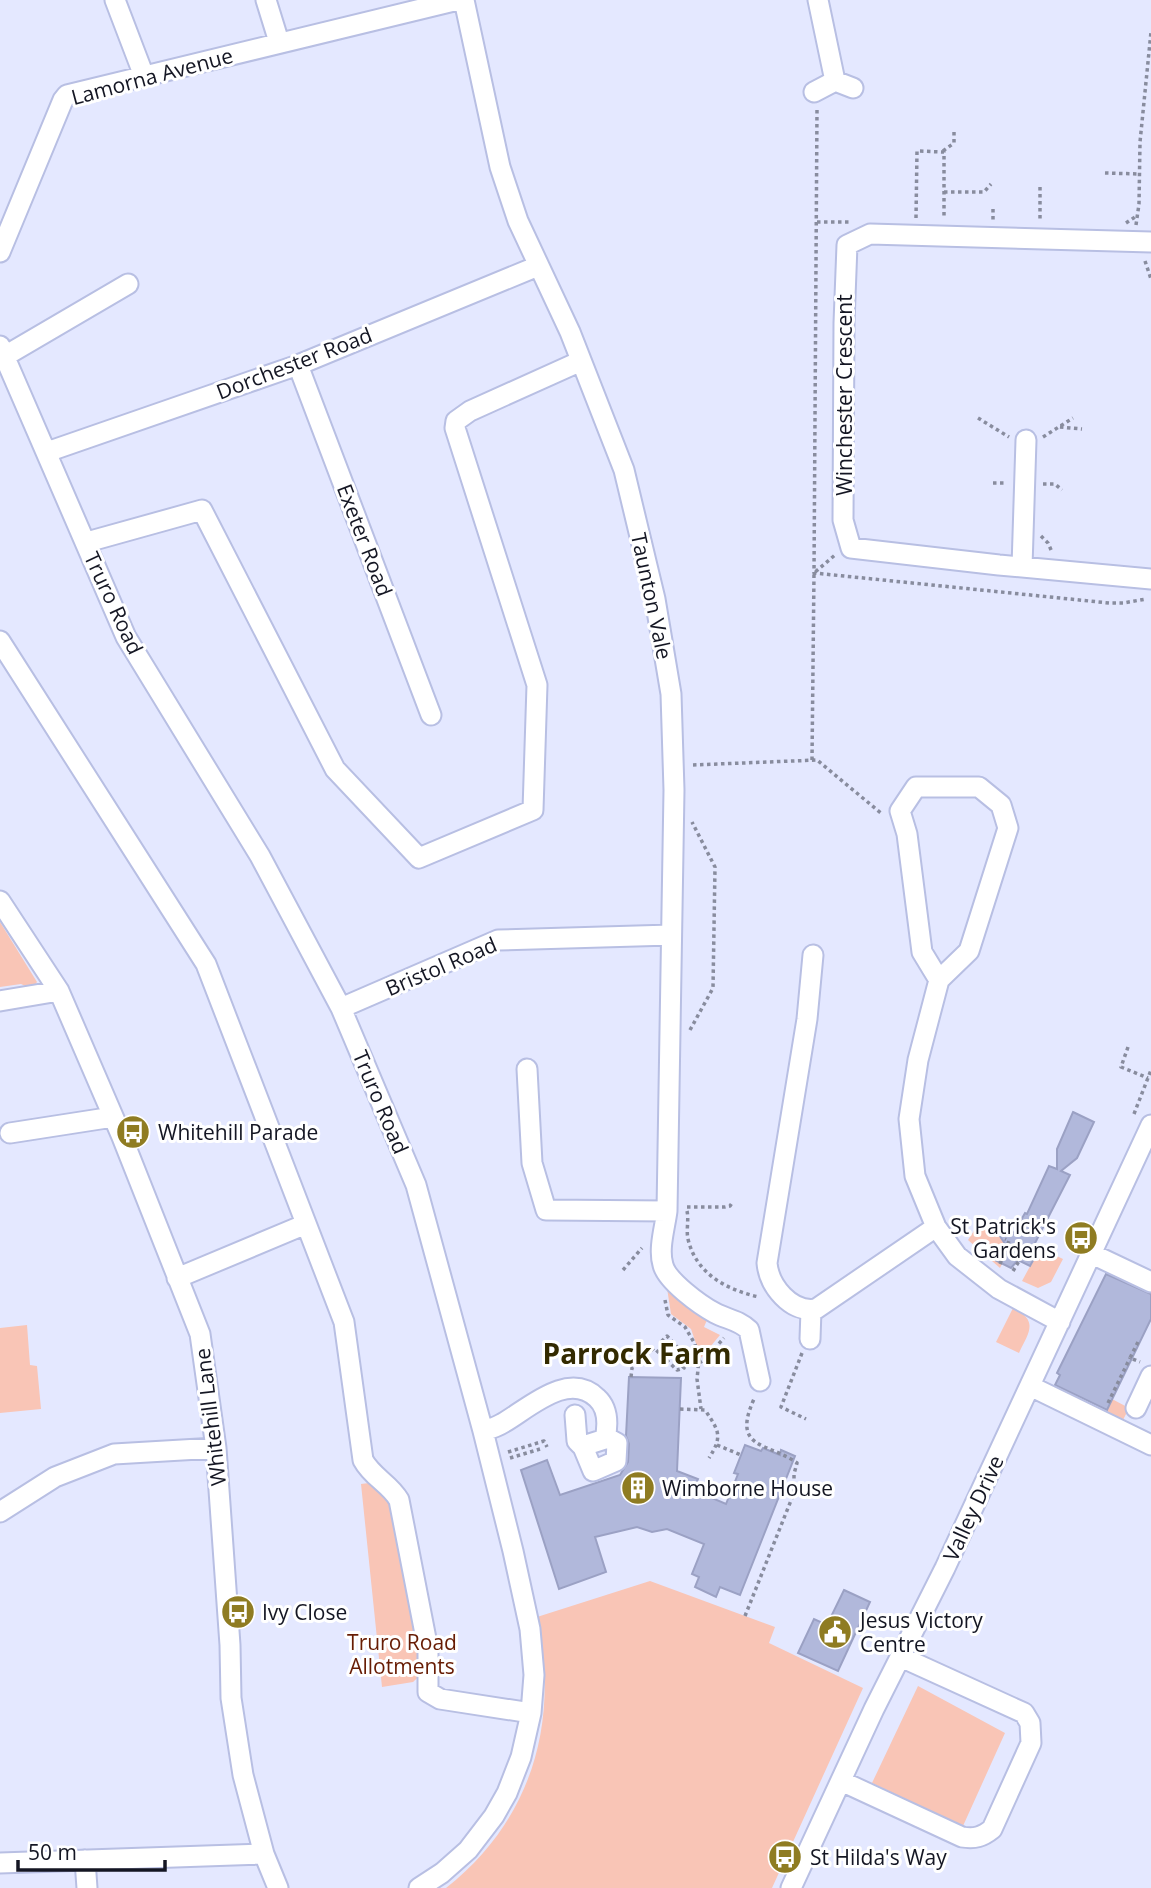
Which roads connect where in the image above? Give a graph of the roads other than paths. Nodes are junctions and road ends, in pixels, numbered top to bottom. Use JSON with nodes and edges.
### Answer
{"nodes":[{"id":1,"x":115,"y":0,"type":"edge"},
{"id":2,"x":266,"y":0,"type":"edge"},
{"id":3,"x":461,"y":0,"type":"edge"},
{"id":4,"x":818,"y":0,"type":"edge"},
{"id":5,"x":400,"y":6,"type":"edge"},
{"id":6,"x":279,"y":42,"type":"junction"},
{"id":7,"x":144,"y":76,"type":"junction"},
{"id":8,"x":816,"y":96,"type":"road end"},
{"id":9,"x":1144,"y":241,"type":"edge"},
{"id":10,"x":0,"y":252,"type":"edge"},
{"id":11,"x":538,"y":266,"type":"junction"},
{"id":12,"x":128,"y":284,"type":"dead end"},
{"id":13,"x":2,"y":351,"type":"edge"},
{"id":14,"x":581,"y":361,"type":"junction"},
{"id":15,"x":298,"y":365,"type":"junction"},
{"id":16,"x":1026,"y":440,"type":"road end"},
{"id":17,"x":47,"y":452,"type":"junction"},
{"id":18,"x":87,"y":542,"type":"junction"},
{"id":19,"x":1023,"y":567,"type":"junction"},
{"id":20,"x":1151,"y":579,"type":"edge"},
{"id":21,"x":0,"y":641,"type":"edge"},
{"id":22,"x":431,"y":715,"type":"dead end"},
{"id":23,"x":0,"y":901,"type":"edge"},
{"id":24,"x":671,"y":936,"type":"junction"},
{"id":25,"x":813,"y":955,"type":"dead end"},
{"id":26,"x":939,"y":980,"type":"junction"},
{"id":27,"x":58,"y":991,"type":"junction"},
{"id":28,"x":0,"y":1001,"type":"edge"},
{"id":29,"x":341,"y":1008,"type":"junction"},
{"id":30,"x":527,"y":1069,"type":"dead end"},
{"id":31,"x":113,"y":1117,"type":"junction"},
{"id":32,"x":1151,"y":1125,"type":"edge"},
{"id":33,"x":10,"y":1133,"type":"dead end"},
{"id":34,"x":673,"y":1213,"type":"junction"},
{"id":35,"x":306,"y":1224,"type":"junction"},
{"id":36,"x":936,"y":1227,"type":"junction"},
{"id":37,"x":1092,"y":1254,"type":"junction"},
{"id":38,"x":177,"y":1278,"type":"junction"},
{"id":39,"x":1151,"y":1282,"type":"edge"},
{"id":40,"x":811,"y":1310,"type":"junction"},
{"id":41,"x":1060,"y":1322,"type":"junction"},
{"id":42,"x":749,"y":1330,"type":"junction"},
{"id":43,"x":769,"y":1330,"type":"dead end"},
{"id":44,"x":807,"y":1342,"type":"road end"},
{"id":45,"x":1146,"y":1370,"type":"edge"},
{"id":46,"x":760,"y":1381,"type":"road end"},
{"id":47,"x":1030,"y":1386,"type":"junction"},
{"id":48,"x":1136,"y":1408,"type":"dead end"},
{"id":49,"x":575,"y":1416,"type":"dead end"},
{"id":50,"x":483,"y":1431,"type":"junction"},
{"id":51,"x":606,"y":1437,"type":"junction"},
{"id":52,"x":1151,"y":1445,"type":"edge"},
{"id":53,"x":583,"y":1447,"type":"junction"},
{"id":54,"x":215,"y":1448,"type":"junction"},
{"id":55,"x":0,"y":1512,"type":"edge"},
{"id":56,"x":901,"y":1657,"type":"junction"},
{"id":57,"x":531,"y":1713,"type":"junction"},
{"id":58,"x":841,"y":1781,"type":"junction"},
{"id":59,"x":264,"y":1854,"type":"junction"},
{"id":60,"x":85,"y":1860,"type":"junction"},
{"id":61,"x":0,"y":1863,"type":"edge"},
{"id":62,"x":87,"y":1888,"type":"edge"},
{"id":63,"x":278,"y":1888,"type":"edge"},
{"id":64,"x":419,"y":1888,"type":"edge"},
{"id":65,"x":791,"y":1888,"type":"edge"}],
"edges":[{"from":1,"to":7,"type":"street"},
{"from":2,"to":6,"type":"street"},
{"from":3,"to":5,"type":"street","name":"Lamorna Avenue"},
{"from":3,"to":11,"type":"street","name":"Taunton Vale"},
{"from":4,"to":8,"type":"street"},
{"from":5,"to":6,"type":"street","name":"Lamorna Avenue"},
{"from":6,"to":7,"type":"street","name":"Lamorna Avenue"},
{"from":7,"to":10,"type":"street","name":"Lamorna Avenue"},
{"from":9,"to":19,"type":"street","name":"Winchester Crescent"},
{"from":11,"to":14,"type":"street","name":"Taunton Vale"},
{"from":11,"to":15,"type":"street","name":"Dorchester Road"},
{"from":12,"to":13,"type":"street"},
{"from":13,"to":17,"type":"street","name":"Truro Road"},
{"from":14,"to":18,"type":"street"},
{"from":14,"to":24,"type":"street","name":"Taunton Vale"},
{"from":15,"to":17,"type":"street","name":"Dorchester Road"},
{"from":15,"to":22,"type":"street","name":"Exeter Road"},
{"from":16,"to":19,"type":"street"},
{"from":17,"to":18,"type":"street","name":"Truro Road"},
{"from":18,"to":29,"type":"street","name":"Truro Road"},
{"from":19,"to":20,"type":"street","name":"Winchester Crescent"},
{"from":21,"to":35,"type":"street"},
{"from":23,"to":27,"type":"street","name":"Whitehill Lane"},
{"from":24,"to":29,"type":"street","name":"Bristol Road"},
{"from":24,"to":34,"type":"street","name":"Taunton Vale"},
{"from":25,"to":40,"type":"street"},
{"from":26,"to":26,"type":"street"},
{"from":26,"to":36,"type":"street"},
{"from":27,"to":28,"type":"street"},
{"from":27,"to":31,"type":"street","name":"Whitehill Lane"},
{"from":29,"to":50,"type":"street","name":"Truro Road"},
{"from":30,"to":34,"type":"street"},
{"from":31,"to":33,"type":"street"},
{"from":31,"to":38,"type":"street","name":"Whitehill Lane"},
{"from":32,"to":37,"type":"street","name":"Valley Drive"},
{"from":34,"to":42,"type":"street"},
{"from":35,"to":38,"type":"street"},
{"from":35,"to":57,"type":"street"},
{"from":36,"to":40,"type":"street"},
{"from":36,"to":41,"type":"street"},
{"from":37,"to":39,"type":"street"},
{"from":37,"to":41,"type":"street","name":"Valley Drive"},
{"from":38,"to":54,"type":"street","name":"Whitehill Lane"},
{"from":40,"to":44,"type":"street"},
{"from":41,"to":47,"type":"street","name":"Valley Drive"},
{"from":42,"to":43,"type":"street"},
{"from":42,"to":46,"type":"street"},
{"from":45,"to":48,"type":"street"},
{"from":47,"to":52,"type":"street"},
{"from":47,"to":56,"type":"street","name":"Valley Drive"},
{"from":49,"to":53,"type":"street"},
{"from":50,"to":51,"type":"street"},
{"from":50,"to":57,"type":"street","name":"Truro Road"},
{"from":51,"to":53,"type":"street"},
{"from":51,"to":53,"type":"street"},
{"from":54,"to":55,"type":"street"},
{"from":54,"to":59,"type":"street","name":"Whitehill Lane"},
{"from":56,"to":58,"type":"street","name":"Valley Drive"},
{"from":56,"to":58,"type":"street"},
{"from":57,"to":64,"type":"street","name":"Truro Road"},
{"from":58,"to":65,"type":"street","name":"Valley Drive"},
{"from":59,"to":60,"type":"street"},
{"from":59,"to":63,"type":"street","name":"Whitehill Lane"},
{"from":60,"to":61,"type":"street"},
{"from":60,"to":62,"type":"street"}]}
